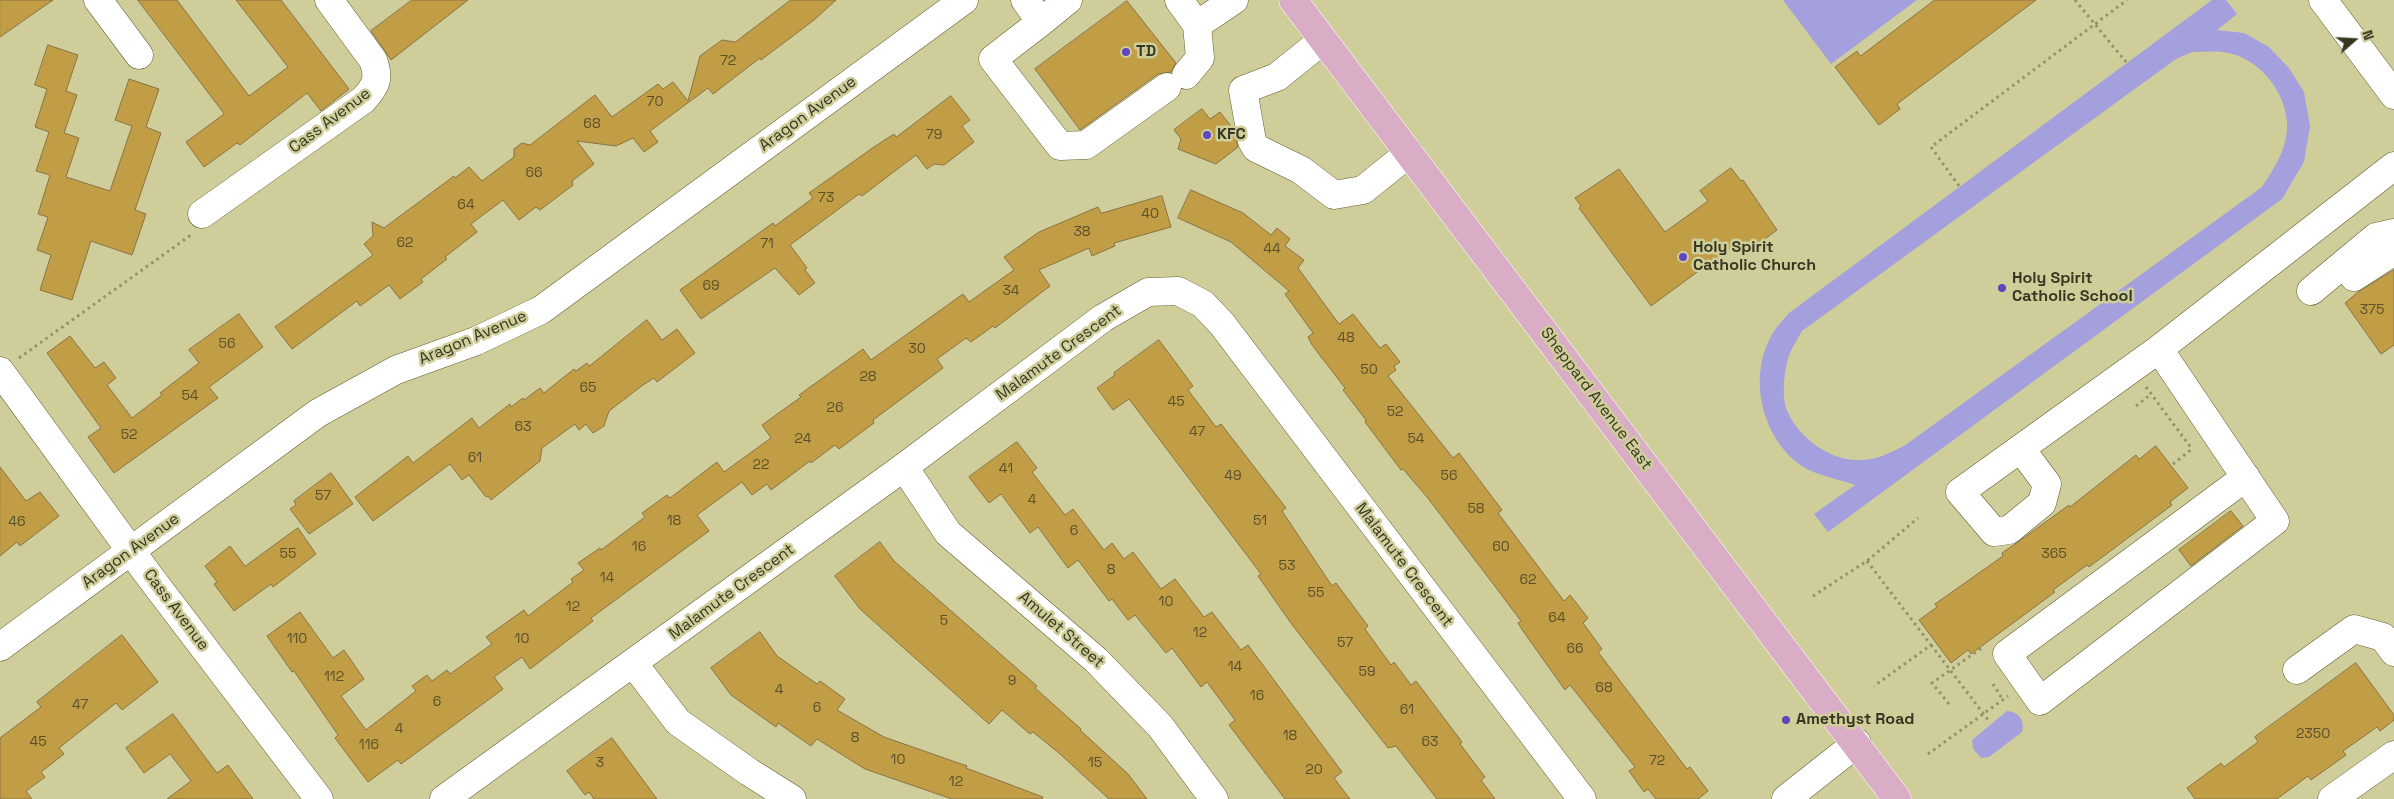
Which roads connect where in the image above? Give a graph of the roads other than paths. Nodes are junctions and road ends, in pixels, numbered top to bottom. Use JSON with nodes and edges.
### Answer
{"nodes":[{"id":1,"x":98,"y":0,"type":"edge"},
{"id":2,"x":964,"y":0,"type":"edge"},
{"id":3,"x":1025,"y":0,"type":"edge"},
{"id":4,"x":1068,"y":0,"type":"edge"},
{"id":5,"x":1179,"y":0,"type":"edge"},
{"id":6,"x":1234,"y":0,"type":"edge"},
{"id":7,"x":1293,"y":0,"type":"edge"},
{"id":8,"x":2323,"y":0,"type":"edge"},
{"id":9,"x":341,"y":4,"type":"edge"},
{"id":10,"x":1042,"y":22,"type":"junction"},
{"id":11,"x":1197,"y":25,"type":"junction"},
{"id":12,"x":1323,"y":40,"type":"junction"},
{"id":13,"x":139,"y":54,"type":"dead end"},
{"id":14,"x":2394,"y":95,"type":"edge"},
{"id":15,"x":1409,"y":154,"type":"junction"},
{"id":16,"x":2394,"y":166,"type":"edge"},
{"id":17,"x":202,"y":214,"type":"road end"},
{"id":18,"x":2394,"y":234,"type":"edge"},
{"id":19,"x":2394,"y":251,"type":"edge"},
{"id":20,"x":2354,"y":278,"type":"dead end"},
{"id":21,"x":2312,"y":291,"type":"dead end"},
{"id":22,"x":2159,"y":349,"type":"junction"},
{"id":23,"x":0,"y":371,"type":"edge"},
{"id":24,"x":2021,"y":449,"type":"dead end"},
{"id":25,"x":904,"y":467,"type":"junction"},
{"id":26,"x":2246,"y":477,"type":"junction"},
{"id":27,"x":131,"y":551,"type":"junction"},
{"id":28,"x":0,"y":647,"type":"edge"},
{"id":29,"x":2394,"y":652,"type":"edge"},
{"id":30,"x":634,"y":663,"type":"junction"},
{"id":31,"x":2297,"y":670,"type":"dead end"},
{"id":32,"x":1856,"y":743,"type":"junction"},
{"id":33,"x":2394,"y":755,"type":"edge"},
{"id":34,"x":319,"y":799,"type":"edge"},
{"id":35,"x":444,"y":799,"type":"edge"},
{"id":36,"x":792,"y":799,"type":"edge"},
{"id":37,"x":1214,"y":799,"type":"edge"},
{"id":38,"x":1582,"y":799,"type":"edge"},
{"id":39,"x":1786,"y":799,"type":"edge"},
{"id":40,"x":1898,"y":799,"type":"edge"},
{"id":41,"x":2332,"y":799,"type":"edge"}],
"edges":[{"from":1,"to":13,"type":"street"},
{"from":2,"to":27,"type":"street","name":"Aragon Avenue"},
{"from":3,"to":10,"type":"street"},
{"from":4,"to":10,"type":"street"},
{"from":5,"to":11,"type":"street"},
{"from":6,"to":11,"type":"street"},
{"from":7,"to":12,"type":"main road","name":"Sheppard Avenue East"},
{"from":8,"to":14,"type":"street"},
{"from":9,"to":17,"type":"street","name":"Cass Avenue"},
{"from":10,"to":11,"type":"street"},
{"from":12,"to":15,"type":"main road","name":"Sheppard Avenue East"},
{"from":12,"to":15,"type":"street"},
{"from":15,"to":32,"type":"main road","name":"Sheppard Avenue East"},
{"from":16,"to":22,"type":"street"},
{"from":18,"to":21,"type":"street"},
{"from":19,"to":20,"type":"street"},
{"from":22,"to":24,"type":"street"},
{"from":22,"to":26,"type":"street"},
{"from":23,"to":27,"type":"street","name":"Cass Avenue"},
{"from":25,"to":30,"type":"street","name":"Malamute Crescent"},
{"from":25,"to":37,"type":"street","name":"Amulet Street"},
{"from":25,"to":38,"type":"street","name":"Malamute Crescent"},
{"from":26,"to":26,"type":"street"},
{"from":27,"to":28,"type":"street","name":"Aragon Avenue"},
{"from":27,"to":34,"type":"street","name":"Cass Avenue"},
{"from":29,"to":31,"type":"street"},
{"from":30,"to":35,"type":"street","name":"Malamute Crescent"},
{"from":30,"to":36,"type":"street"},
{"from":32,"to":39,"type":"street"},
{"from":32,"to":40,"type":"main road","name":"Sheppard Avenue East"},
{"from":33,"to":41,"type":"street"}]}
